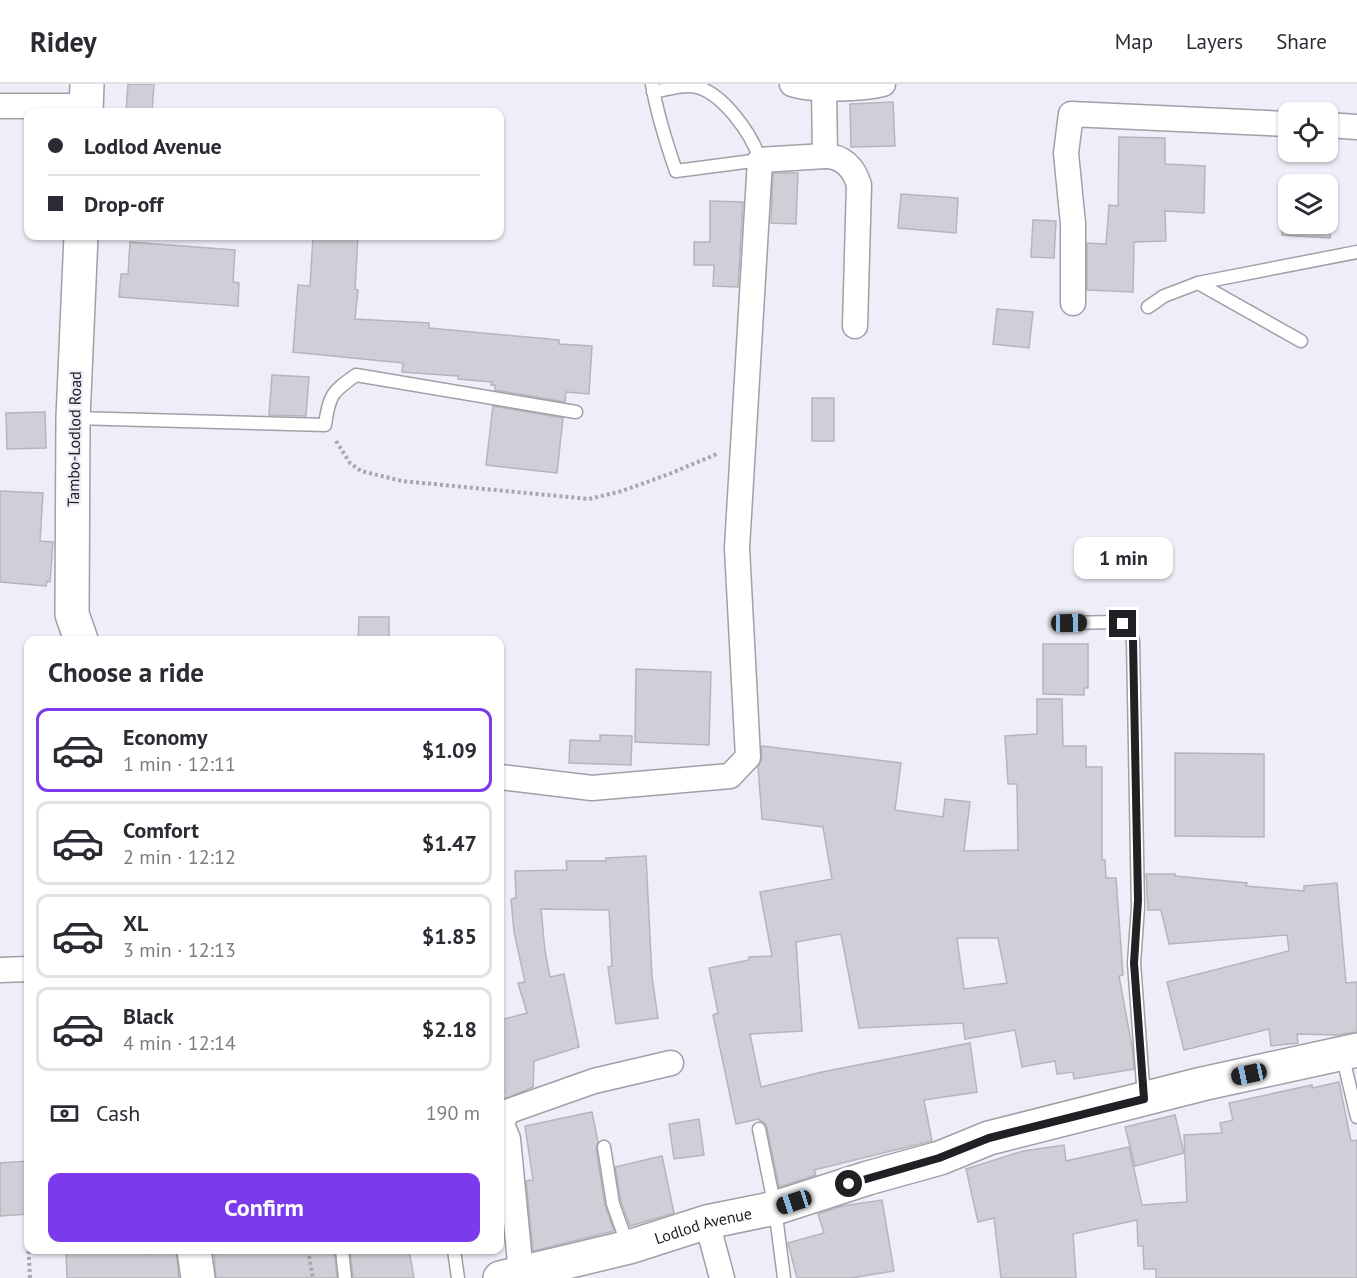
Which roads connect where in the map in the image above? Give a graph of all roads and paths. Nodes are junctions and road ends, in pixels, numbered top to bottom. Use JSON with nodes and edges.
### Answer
{"nodes":[{"id":1,"x":792,"y":84,"type":"edge"},
{"id":2,"x":883,"y":84,"type":"edge"},
{"id":3,"x":653,"y":88,"type":"edge"},
{"id":4,"x":824,"y":88,"type":"junction"},
{"id":5,"x":86,"y":101,"type":"edge"},
{"id":6,"x":0,"y":106,"type":"edge"},
{"id":7,"x":1278,"y":124,"type":"edge"},
{"id":8,"x":1338,"y":126,"type":"edge"},
{"id":9,"x":1357,"y":127,"type":"edge"},
{"id":10,"x":825,"y":156,"type":"junction"},
{"id":11,"x":760,"y":160,"type":"junction"},
{"id":12,"x":81,"y":240,"type":"edge"},
{"id":13,"x":1357,"y":252,"type":"edge"},
{"id":14,"x":1198,"y":283,"type":"junction"},
{"id":15,"x":1074,"y":303,"type":"dead end"},
{"id":16,"x":1148,"y":307,"type":"dead end"},
{"id":17,"x":855,"y":326,"type":"dead end"},
{"id":18,"x":1301,"y":341,"type":"dead end"},
{"id":19,"x":576,"y":412,"type":"dead end"},
{"id":20,"x":73,"y":418,"type":"junction"},
{"id":21,"x":325,"y":425,"type":"junction"},
{"id":22,"x":743,"y":442,"type":"junction"},
{"id":23,"x":1069,"y":623,"type":"dead end"},
{"id":24,"x":80,"y":636,"type":"edge"},
{"id":25,"x":504,"y":777,"type":"edge"},
{"id":26,"x":24,"y":969,"type":"edge"},
{"id":27,"x":0,"y":970,"type":"edge"},
{"id":28,"x":1349,"y":1051,"type":"edge"},
{"id":29,"x":671,"y":1064,"type":"dead end"},
{"id":30,"x":1144,"y":1099,"type":"junction"},
{"id":31,"x":504,"y":1118,"type":"edge"},
{"id":32,"x":1357,"y":1118,"type":"edge"},
{"id":33,"x":504,"y":1129,"type":"edge"},
{"id":34,"x":759,"y":1129,"type":"dead end"},
{"id":35,"x":604,"y":1147,"type":"dead end"},
{"id":36,"x":775,"y":1208,"type":"junction"},
{"id":37,"x":707,"y":1222,"type":"junction"},
{"id":38,"x":629,"y":1247,"type":"junction"},
{"id":39,"x":29,"y":1254,"type":"edge"},
{"id":40,"x":195,"y":1254,"type":"edge"},
{"id":41,"x":309,"y":1254,"type":"edge"},
{"id":42,"x":342,"y":1254,"type":"edge"},
{"id":43,"x":455,"y":1254,"type":"edge"},
{"id":44,"x":511,"y":1275,"type":"edge"},
{"id":45,"x":30,"y":1278,"type":"edge"},
{"id":46,"x":198,"y":1278,"type":"edge"},
{"id":47,"x":313,"y":1278,"type":"edge"},
{"id":48,"x":345,"y":1278,"type":"edge"},
{"id":49,"x":458,"y":1278,"type":"edge"},
{"id":50,"x":722,"y":1278,"type":"edge"},
{"id":51,"x":784,"y":1278,"type":"edge"}],
"edges":[{"from":1,"to":4,"type":"street"},
{"from":2,"to":4,"type":"street"},
{"from":3,"to":11,"type":"lane"},
{"from":3,"to":11,"type":"lane"},
{"from":4,"to":10,"type":"street"},
{"from":5,"to":6,"type":"street"},
{"from":7,"to":15,"type":"street"},
{"from":8,"to":9,"type":"street"},
{"from":10,"to":11,"type":"street"},
{"from":10,"to":17,"type":"street"},
{"from":11,"to":22,"type":"street"},
{"from":12,"to":20,"type":"main road","name":"Tambo-Lodlod Road"},
{"from":13,"to":14,"type":"lane"},
{"from":14,"to":16,"type":"lane"},
{"from":14,"to":18,"type":"lane"},
{"from":19,"to":21,"type":"lane"},
{"from":20,"to":21,"type":"lane"},
{"from":20,"to":24,"type":"main road","name":"Tambo-Lodlod Road"},
{"from":21,"to":22,"type":"path"},
{"from":22,"to":25,"type":"street"},
{"from":23,"to":30,"type":"lane"},
{"from":26,"to":27,"type":"street"},
{"from":28,"to":30,"type":"main road","name":"Lodlod Avenue"},
{"from":28,"to":32,"type":"lane"},
{"from":29,"to":31,"type":"street"},
{"from":30,"to":36,"type":"main road","name":"Lodlod Avenue"},
{"from":33,"to":44,"type":"street"},
{"from":34,"to":36,"type":"lane"},
{"from":35,"to":38,"type":"lane"},
{"from":36,"to":37,"type":"main road","name":"Lodlod Avenue"},
{"from":36,"to":51,"type":"lane"},
{"from":37,"to":38,"type":"main road","name":"Lodlod Avenue"},
{"from":37,"to":50,"type":"street"},
{"from":38,"to":44,"type":"main road","name":"Lodlod Avenue"},
{"from":39,"to":45,"type":"path"},
{"from":40,"to":46,"type":"main road"},
{"from":41,"to":47,"type":"path"},
{"from":42,"to":48,"type":"lane"},
{"from":43,"to":49,"type":"lane"}]}
